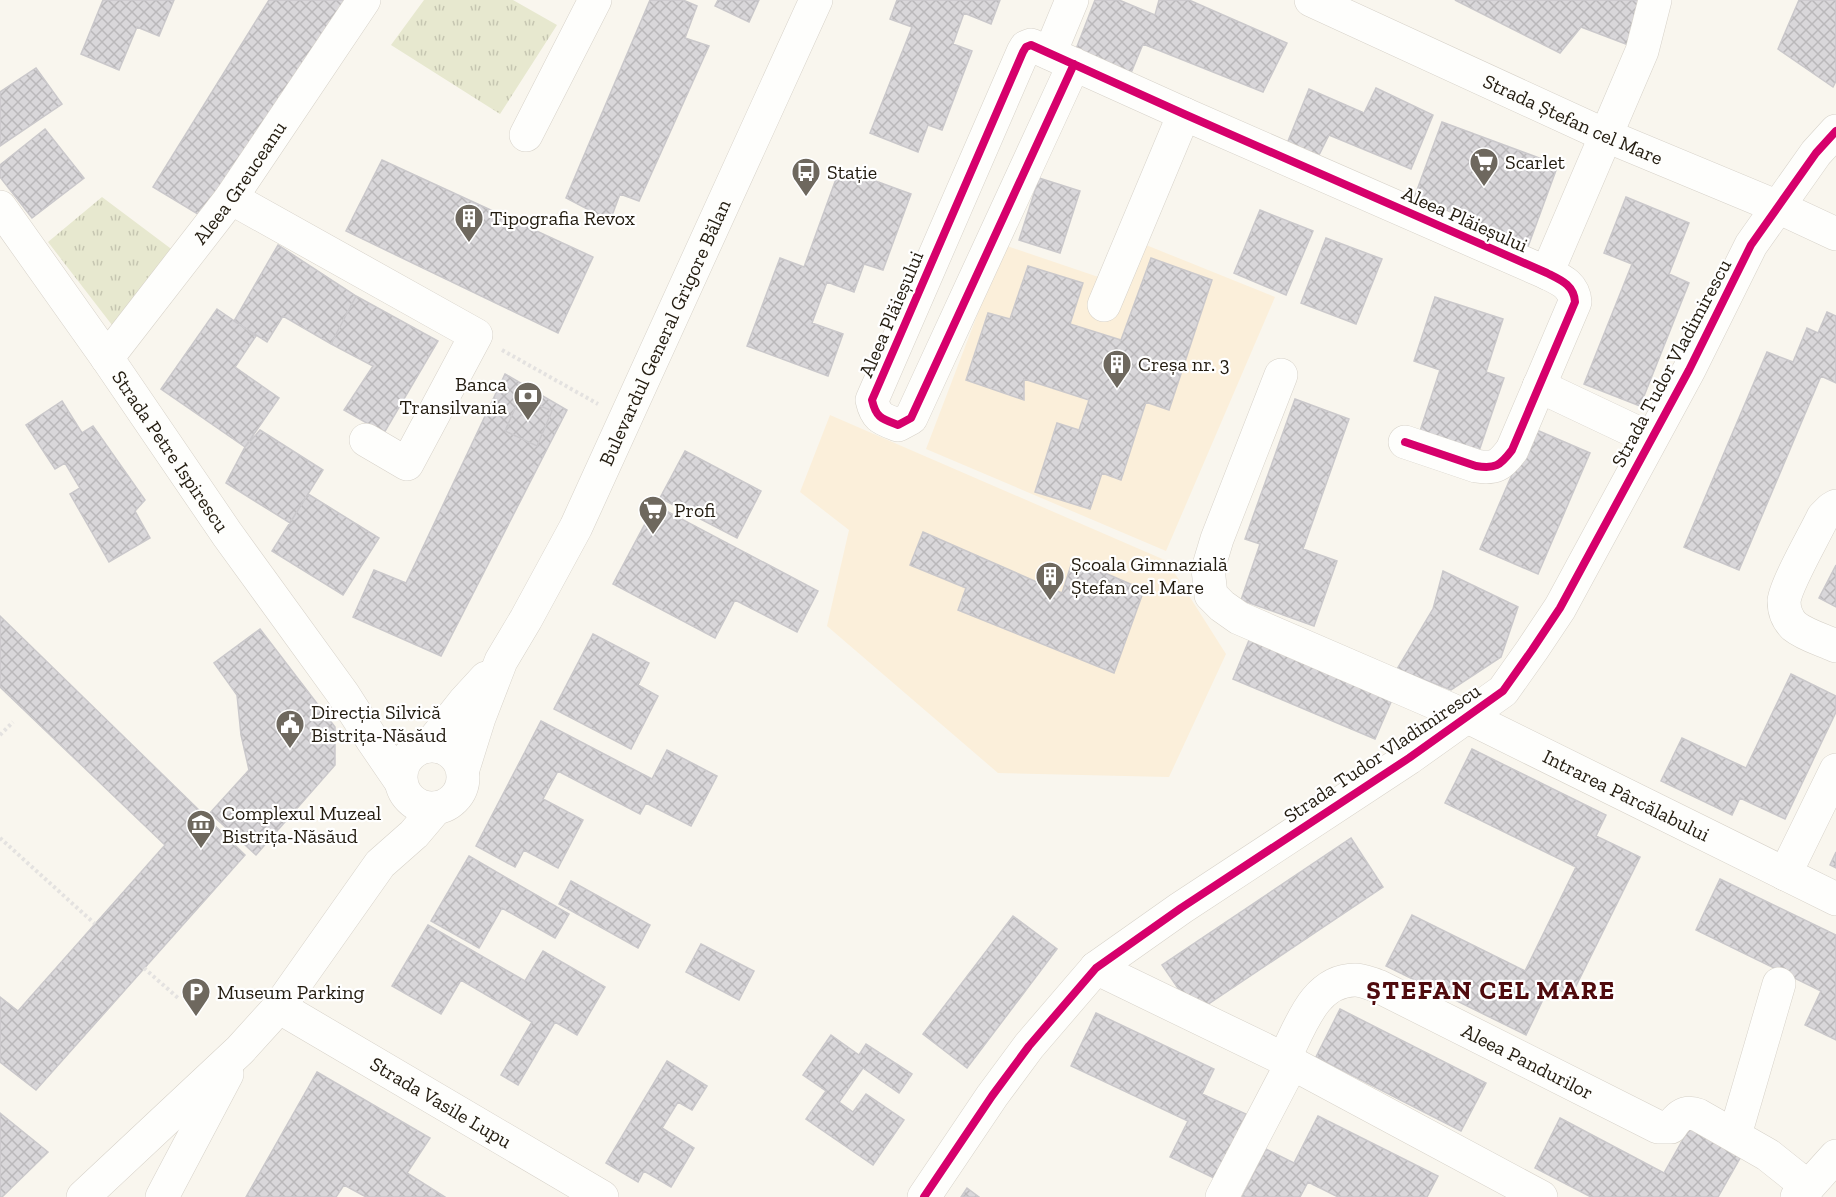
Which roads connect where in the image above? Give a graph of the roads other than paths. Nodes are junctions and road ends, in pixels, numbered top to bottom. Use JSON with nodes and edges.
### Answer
{"nodes":[{"id":1,"x":364,"y":0,"type":"edge"},
{"id":2,"x":595,"y":0,"type":"edge"},
{"id":3,"x":816,"y":0,"type":"edge"},
{"id":4,"x":1072,"y":0,"type":"edge"},
{"id":5,"x":1311,"y":0,"type":"edge"},
{"id":6,"x":1655,"y":0,"type":"edge"},
{"id":7,"x":1062,"y":59,"type":"junction"},
{"id":8,"x":1184,"y":114,"type":"junction"},
{"id":9,"x":1836,"y":131,"type":"edge"},
{"id":10,"x":526,"y":135,"type":"dead end"},
{"id":11,"x":1607,"y":136,"type":"junction"},
{"id":12,"x":231,"y":198,"type":"junction"},
{"id":13,"x":0,"y":207,"type":"edge"},
{"id":14,"x":1778,"y":207,"type":"junction"},
{"id":15,"x":1836,"y":234,"type":"edge"},
{"id":16,"x":1547,"y":273,"type":"junction"},
{"id":17,"x":1104,"y":305,"type":"dead end"},
{"id":18,"x":107,"y":358,"type":"junction"},
{"id":19,"x":1281,"y":375,"type":"dead end"},
{"id":20,"x":1539,"y":386,"type":"junction"},
{"id":21,"x":1652,"y":439,"type":"junction"},
{"id":22,"x":366,"y":440,"type":"dead end"},
{"id":23,"x":1405,"y":442,"type":"dead end"},
{"id":24,"x":1836,"y":506,"type":"edge"},
{"id":25,"x":1836,"y":646,"type":"edge"},
{"id":26,"x":501,"y":661,"type":"junction"},
{"id":27,"x":343,"y":694,"type":"junction"},
{"id":28,"x":1468,"y":717,"type":"junction"},
{"id":29,"x":426,"y":746,"type":"junction"},
{"id":30,"x":463,"y":769,"type":"junction"},
{"id":31,"x":1836,"y":770,"type":"edge"},
{"id":32,"x":403,"y":787,"type":"junction"},
{"id":33,"x":436,"y":808,"type":"junction"},
{"id":34,"x":380,"y":864,"type":"junction"},
{"id":35,"x":1785,"y":874,"type":"junction"},
{"id":36,"x":1836,"y":898,"type":"edge"},
{"id":37,"x":1096,"y":968,"type":"junction"},
{"id":38,"x":1779,"y":984,"type":"dead end"},
{"id":39,"x":279,"y":1007,"type":"junction"},
{"id":40,"x":240,"y":1050,"type":"junction"},
{"id":41,"x":1288,"y":1061,"type":"junction"},
{"id":42,"x":1735,"y":1135,"type":"junction"},
{"id":43,"x":1836,"y":1156,"type":"edge"},
{"id":44,"x":1803,"y":1192,"type":"edge"},
{"id":45,"x":83,"y":1197,"type":"edge"},
{"id":46,"x":162,"y":1197,"type":"edge"},
{"id":47,"x":602,"y":1197,"type":"edge"},
{"id":48,"x":924,"y":1197,"type":"edge"},
{"id":49,"x":1221,"y":1197,"type":"edge"},
{"id":50,"x":1541,"y":1197,"type":"edge"}],
"edges":[{"from":1,"to":12,"type":"street","name":"Aleea Greuceanu"},
{"from":2,"to":10,"type":"street"},
{"from":3,"to":26,"type":"street","name":"Bulevardul General Grigore Bălan"},
{"from":4,"to":7,"type":"street","name":"Aleea Plăieșului"},
{"from":5,"to":11,"type":"street","name":"Strada Ștefan cel Mare"},
{"from":6,"to":11,"type":"street","name":"Aleea Plăieșului"},
{"from":7,"to":7,"type":"street","name":"Aleea Plăieșului"},
{"from":7,"to":8,"type":"street","name":"Aleea Plăieșului"},
{"from":8,"to":16,"type":"street","name":"Aleea Plăieșului"},
{"from":8,"to":17,"type":"street"},
{"from":9,"to":14,"type":"street","name":"Strada Tudor Vladimirescu"},
{"from":11,"to":14,"type":"street","name":"Strada Ștefan cel Mare"},
{"from":11,"to":16,"type":"street","name":"Aleea Plăieșului"},
{"from":12,"to":18,"type":"street","name":"Aleea Greuceanu"},
{"from":12,"to":22,"type":"street"},
{"from":13,"to":18,"type":"street","name":"Strada Petre Ispirescu"},
{"from":14,"to":15,"type":"street","name":"Strada Ștefan cel Mare"},
{"from":14,"to":21,"type":"street","name":"Strada Tudor Vladimirescu"},
{"from":16,"to":20,"type":"street","name":"Aleea Plăieșului"},
{"from":18,"to":27,"type":"street","name":"Strada Petre Ispirescu"},
{"from":19,"to":28,"type":"street","name":"Intrarea Pârcălabului"},
{"from":20,"to":21,"type":"street"},
{"from":20,"to":23,"type":"street","name":"Aleea Plăieșului"},
{"from":21,"to":28,"type":"street","name":"Strada Tudor Vladimirescu"},
{"from":24,"to":25,"type":"street"},
{"from":26,"to":29,"type":"street","name":"Bulevardul General Grigore Bălan"},
{"from":26,"to":30,"type":"street","name":"Bulevardul General Grigore Bălan"},
{"from":27,"to":29,"type":"street","name":"Strada Petre Ispirescu"},
{"from":27,"to":32,"type":"street","name":"Strada Petre Ispirescu"},
{"from":28,"to":35,"type":"street","name":"Intrarea Pârcălabului"},
{"from":28,"to":37,"type":"street","name":"Strada Tudor Vladimirescu"},
{"from":29,"to":30,"type":"street"},
{"from":29,"to":32,"type":"street"},
{"from":30,"to":33,"type":"street"},
{"from":31,"to":35,"type":"street"},
{"from":32,"to":33,"type":"street"},
{"from":32,"to":34,"type":"street"},
{"from":33,"to":34,"type":"street"},
{"from":34,"to":39,"type":"street"},
{"from":35,"to":36,"type":"street","name":"Intrarea Pârcălabului"},
{"from":37,"to":41,"type":"street"},
{"from":37,"to":48,"type":"street","name":"Strada Tudor Vladimirescu"},
{"from":38,"to":42,"type":"street"},
{"from":39,"to":40,"type":"street"},
{"from":39,"to":47,"type":"street","name":"Strada Vasile Lupu"},
{"from":40,"to":45,"type":"street"},
{"from":40,"to":46,"type":"street"},
{"from":41,"to":42,"type":"street","name":"Aleea Pandurilor"},
{"from":41,"to":49,"type":"street"},
{"from":41,"to":50,"type":"street"},
{"from":42,"to":44,"type":"street","name":"Aleea Pandurilor"},
{"from":43,"to":44,"type":"street"}]}
